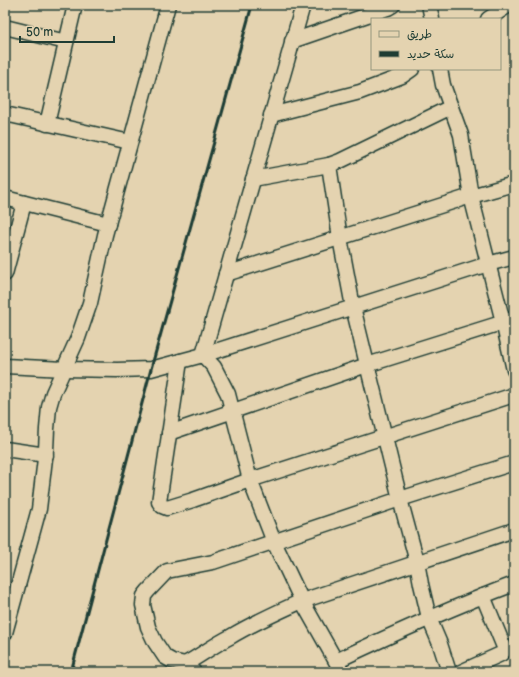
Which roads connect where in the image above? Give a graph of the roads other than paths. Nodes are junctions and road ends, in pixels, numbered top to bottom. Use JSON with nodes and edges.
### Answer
{"nodes":[{"id":1,"x":75,"y":5,"type":"edge"},
{"id":2,"x":168,"y":5,"type":"edge"},
{"id":3,"x":303,"y":5,"type":"edge"},
{"id":4,"x":393,"y":5,"type":"edge"},
{"id":5,"x":429,"y":5,"type":"edge"},
{"id":6,"x":509,"y":5,"type":"edge"},
{"id":7,"x":432,"y":18,"type":"edge"},
{"id":8,"x":490,"y":18,"type":"edge"},
{"id":9,"x":5,"y":26,"type":"edge"},
{"id":10,"x":292,"y":41,"type":"junction"},
{"id":11,"x":66,"y":42,"type":"junction"},
{"id":12,"x":411,"y":70,"type":"edge"},
{"id":13,"x":440,"y":70,"type":"edge"},
{"id":14,"x":451,"y":107,"type":"junction"},
{"id":15,"x":5,"y":114,"type":"edge"},
{"id":16,"x":271,"y":114,"type":"junction"},
{"id":17,"x":48,"y":124,"type":"junction"},
{"id":18,"x":130,"y":142,"type":"junction"},
{"id":19,"x":329,"y":165,"type":"junction"},
{"id":20,"x":253,"y":179,"type":"junction"},
{"id":21,"x":514,"y":184,"type":"edge"},
{"id":22,"x":471,"y":196,"type":"junction"},
{"id":23,"x":5,"y":198,"type":"edge"},
{"id":24,"x":24,"y":203,"type":"junction"},
{"id":25,"x":108,"y":224,"type":"junction"},
{"id":26,"x":340,"y":238,"type":"junction"},
{"id":27,"x":514,"y":257,"type":"edge"},
{"id":28,"x":488,"y":264,"type":"junction"},
{"id":29,"x":5,"y":274,"type":"edge"},
{"id":30,"x":226,"y":274,"type":"junction"},
{"id":31,"x":353,"y":307,"type":"junction"},
{"id":32,"x":509,"y":320,"type":"edge"},
{"id":33,"x":204,"y":355,"type":"junction"},
{"id":34,"x":180,"y":361,"type":"junction"},
{"id":35,"x":367,"y":365,"type":"junction"},
{"id":36,"x":5,"y":366,"type":"edge"},
{"id":37,"x":64,"y":369,"type":"junction"},
{"id":38,"x":514,"y":370,"type":"edge"},
{"id":39,"x":514,"y":395,"type":"edge"},
{"id":40,"x":232,"y":412,"type":"junction"},
{"id":41,"x":169,"y":433,"type":"junction"},
{"id":42,"x":384,"y":437,"type":"junction"},
{"id":43,"x":5,"y":449,"type":"edge"},
{"id":44,"x":46,"y":455,"type":"junction"},
{"id":45,"x":514,"y":463,"type":"edge"},
{"id":46,"x":250,"y":480,"type":"junction"},
{"id":47,"x":400,"y":499,"type":"junction"},
{"id":48,"x":514,"y":530,"type":"edge"},
{"id":49,"x":274,"y":542,"type":"junction"},
{"id":50,"x":417,"y":562,"type":"junction"},
{"id":51,"x":514,"y":584,"type":"edge"},
{"id":52,"x":483,"y":596,"type":"junction"},
{"id":53,"x":302,"y":601,"type":"junction"},
{"id":54,"x":429,"y":618,"type":"junction"},
{"id":55,"x":5,"y":633,"type":"edge"},
{"id":56,"x":339,"y":666,"type":"edge"},
{"id":57,"x":189,"y":668,"type":"edge"},
{"id":58,"x":449,"y":672,"type":"edge"},
{"id":59,"x":461,"y":672,"type":"edge"}],
"edges":[{"from":1,"to":11,"type":"street"},
{"from":2,"to":18,"type":"street"},
{"from":3,"to":10,"type":"street"},
{"from":4,"to":10,"type":"street"},
{"from":5,"to":7,"type":"street"},
{"from":6,"to":8,"type":"street"},
{"from":9,"to":11,"type":"street"},
{"from":10,"to":16,"type":"street"},
{"from":11,"to":17,"type":"street"},
{"from":12,"to":16,"type":"street"},
{"from":13,"to":14,"type":"street"},
{"from":14,"to":19,"type":"street"},
{"from":14,"to":22,"type":"street"},
{"from":15,"to":17,"type":"street"},
{"from":16,"to":20,"type":"street"},
{"from":17,"to":18,"type":"street"},
{"from":18,"to":25,"type":"street"},
{"from":19,"to":20,"type":"street"},
{"from":19,"to":26,"type":"street"},
{"from":20,"to":30,"type":"street"},
{"from":21,"to":22,"type":"street"},
{"from":22,"to":26,"type":"street"},
{"from":22,"to":28,"type":"street"},
{"from":23,"to":24,"type":"street"},
{"from":24,"to":25,"type":"street"},
{"from":24,"to":29,"type":"street"},
{"from":25,"to":37,"type":"street"},
{"from":26,"to":30,"type":"street"},
{"from":26,"to":31,"type":"street"},
{"from":27,"to":28,"type":"street"},
{"from":28,"to":31,"type":"street"},
{"from":28,"to":32,"type":"street"},
{"from":30,"to":33,"type":"street"},
{"from":31,"to":33,"type":"street"},
{"from":31,"to":35,"type":"street"},
{"from":32,"to":35,"type":"street"},
{"from":32,"to":38,"type":"street"},
{"from":33,"to":34,"type":"street"},
{"from":33,"to":40,"type":"street"},
{"from":34,"to":37,"type":"street"},
{"from":34,"to":41,"type":"street"},
{"from":35,"to":40,"type":"street"},
{"from":35,"to":42,"type":"street"},
{"from":36,"to":37,"type":"street"},
{"from":37,"to":44,"type":"street"},
{"from":39,"to":42,"type":"street"},
{"from":40,"to":41,"type":"street"},
{"from":40,"to":46,"type":"street"},
{"from":41,"to":46,"type":"street"},
{"from":42,"to":46,"type":"street"},
{"from":42,"to":47,"type":"street"},
{"from":43,"to":44,"type":"street"},
{"from":44,"to":55,"type":"street"},
{"from":45,"to":47,"type":"street"},
{"from":46,"to":49,"type":"street"},
{"from":47,"to":49,"type":"street"},
{"from":47,"to":50,"type":"street"},
{"from":48,"to":50,"type":"street"},
{"from":49,"to":53,"type":"street"},
{"from":49,"to":57,"type":"street"},
{"from":50,"to":53,"type":"street"},
{"from":50,"to":54,"type":"street"},
{"from":51,"to":52,"type":"street"},
{"from":52,"to":54,"type":"street"},
{"from":52,"to":59,"type":"street"},
{"from":53,"to":56,"type":"street"},
{"from":53,"to":57,"type":"street"},
{"from":54,"to":56,"type":"street"},
{"from":54,"to":58,"type":"street"}]}
